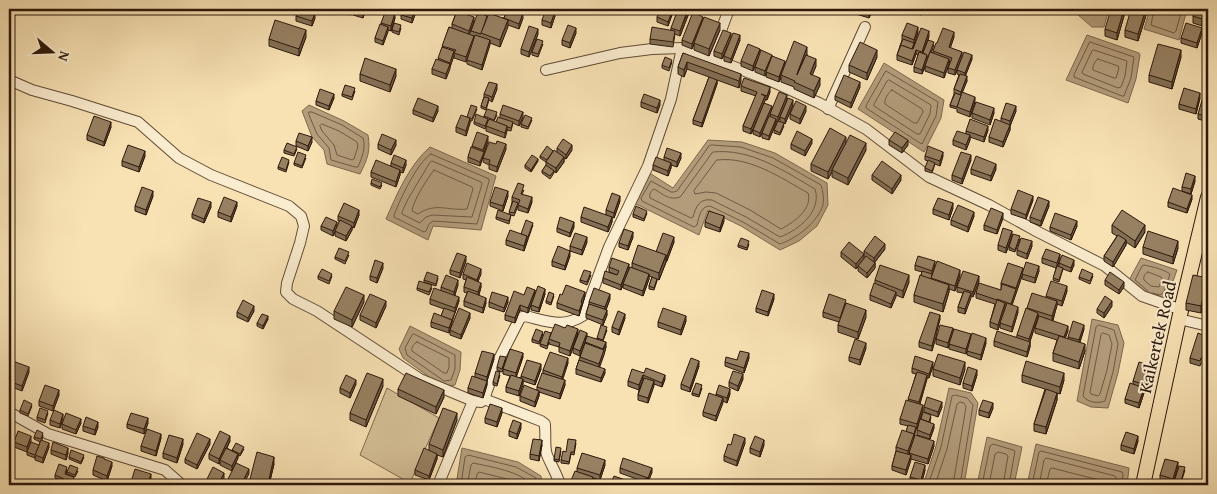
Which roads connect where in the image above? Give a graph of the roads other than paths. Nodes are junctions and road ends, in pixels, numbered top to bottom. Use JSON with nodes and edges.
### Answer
{"nodes":[{"id":1,"x":729,"y":9,"type":"edge"},
{"id":2,"x":865,"y":27,"type":"dead end"},
{"id":3,"x":682,"y":48,"type":"junction"},
{"id":4,"x":711,"y":58,"type":"junction"},
{"id":5,"x":546,"y":70,"type":"dead end"},
{"id":6,"x":9,"y":80,"type":"edge"},
{"id":7,"x":828,"y":109,"type":"junction"},
{"id":8,"x":1208,"y":196,"type":"edge"},
{"id":9,"x":1180,"y":314,"type":"junction"},
{"id":10,"x":1208,"y":326,"type":"edge"},
{"id":11,"x":484,"y":399,"type":"junction"},
{"id":12,"x":473,"y":401,"type":"junction"},
{"id":13,"x":9,"y":412,"type":"edge"},
{"id":14,"x":182,"y":485,"type":"edge"},
{"id":15,"x":438,"y":485,"type":"edge"},
{"id":16,"x":560,"y":485,"type":"edge"},
{"id":17,"x":1143,"y":485,"type":"edge"}],
"edges":[{"from":1,"to":4,"type":"street"},
{"from":2,"to":7,"type":"street"},
{"from":3,"to":4,"type":"street"},
{"from":3,"to":5,"type":"street"},
{"from":3,"to":11,"type":"street"},
{"from":4,"to":7,"type":"street"},
{"from":6,"to":12,"type":"street"},
{"from":7,"to":9,"type":"street"},
{"from":8,"to":9,"type":"main road","name":"Kaikertek Road"},
{"from":9,"to":10,"type":"street"},
{"from":9,"to":17,"type":"main road","name":"Kaikertek Road"},
{"from":11,"to":12,"type":"street"},
{"from":11,"to":16,"type":"street"},
{"from":12,"to":15,"type":"street"},
{"from":13,"to":14,"type":"street"}]}
